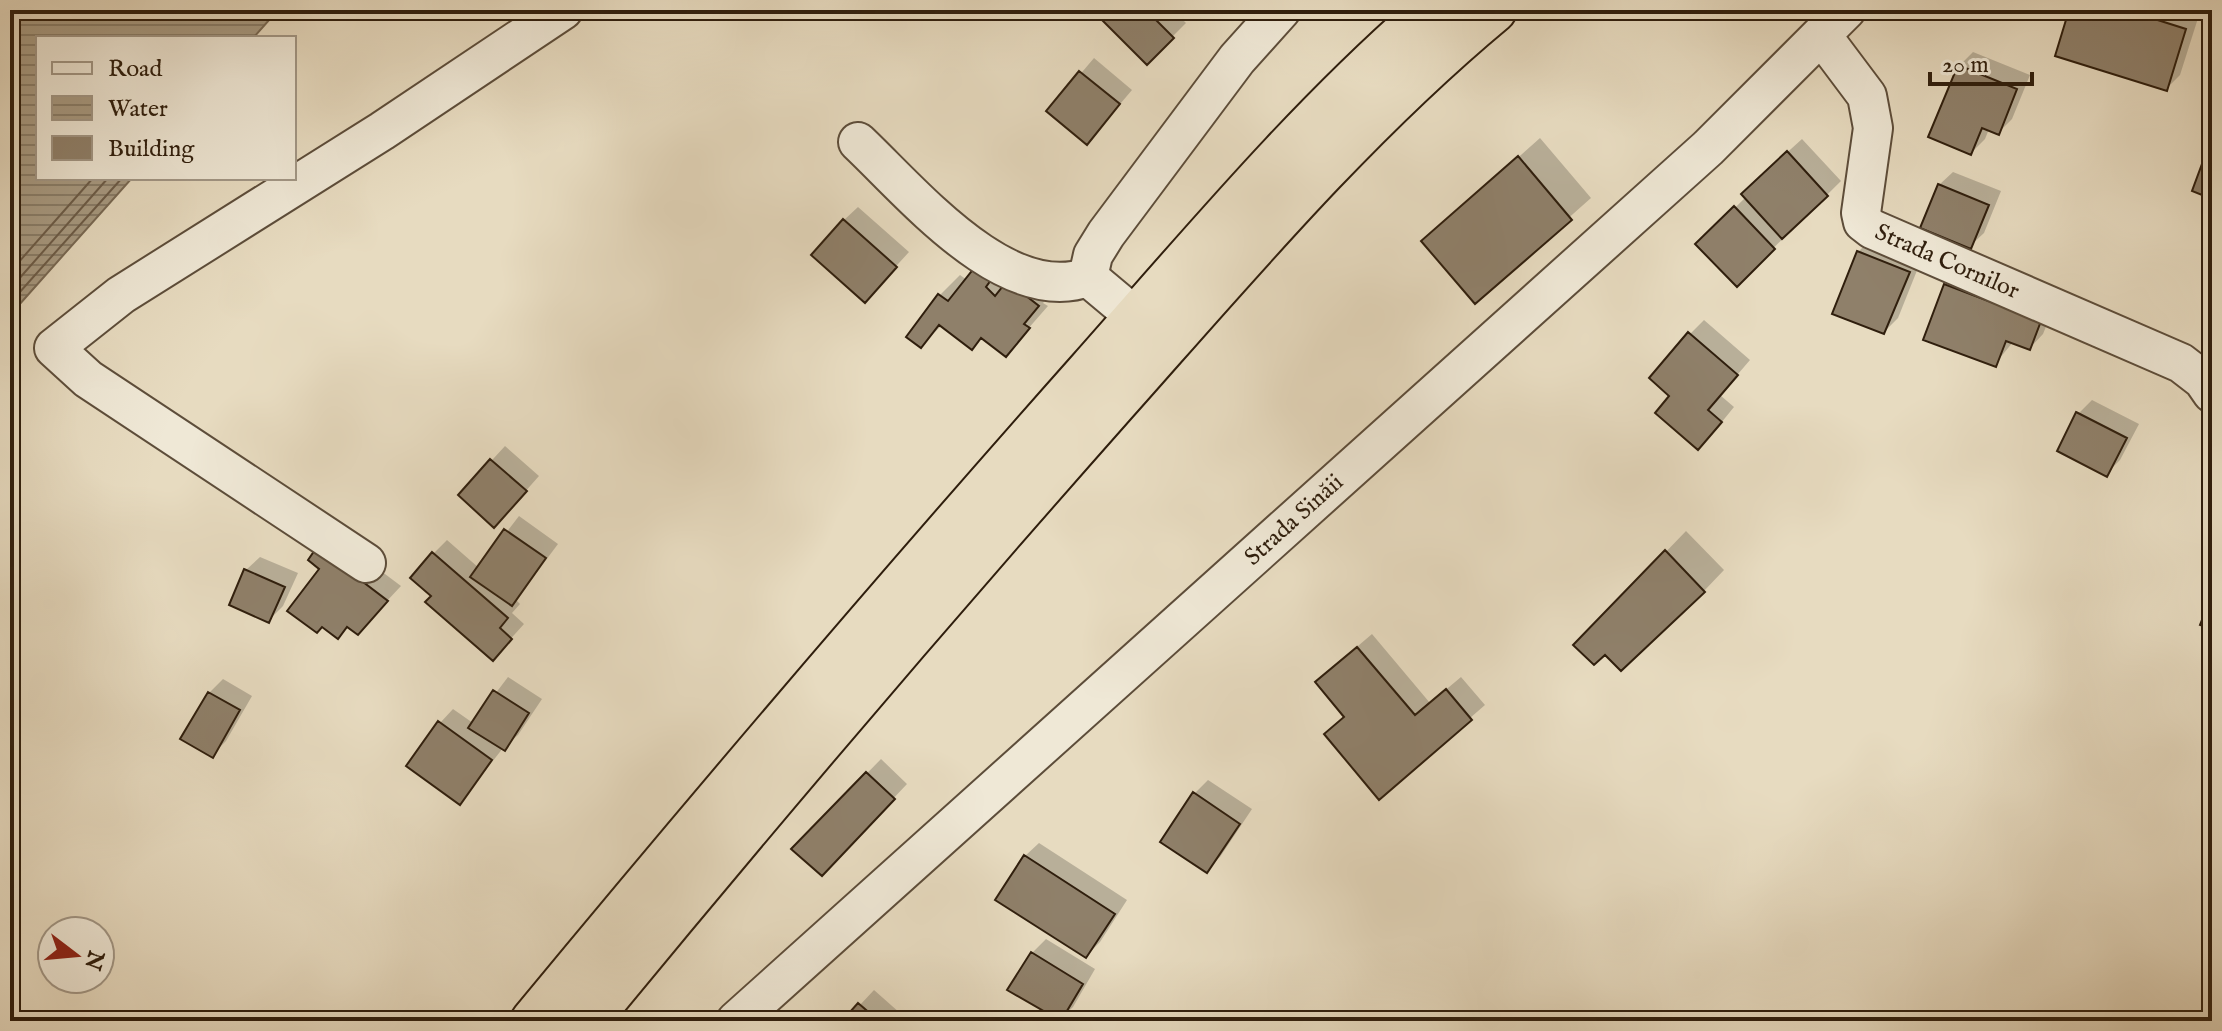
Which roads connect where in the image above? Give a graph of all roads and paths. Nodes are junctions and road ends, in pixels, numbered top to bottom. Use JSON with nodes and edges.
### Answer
{"nodes":[{"id":1,"x":563,"y":10,"type":"edge"},
{"id":2,"x":1281,"y":10,"type":"edge"},
{"id":3,"x":1431,"y":10,"type":"edge"},
{"id":4,"x":1494,"y":10,"type":"edge"},
{"id":5,"x":1834,"y":23,"type":"edge"},
{"id":6,"x":858,"y":142,"type":"dead end"},
{"id":7,"x":1088,"y":277,"type":"junction"},
{"id":8,"x":1137,"y":318,"type":"junction"},
{"id":9,"x":2212,"y":393,"type":"edge"},
{"id":10,"x":366,"y":563,"type":"dead end"},
{"id":11,"x":533,"y":1021,"type":"edge"},
{"id":12,"x":587,"y":1021,"type":"edge"},
{"id":13,"x":736,"y":1021,"type":"edge"}],
"edges":[{"from":1,"to":10,"type":"street"},
{"from":2,"to":7,"type":"street"},
{"from":3,"to":8,"type":"highway"},
{"from":4,"to":12,"type":"highway"},
{"from":5,"to":9,"type":"street","name":"Strada Cornilor"},
{"from":5,"to":13,"type":"street","name":"Strada Sinăii"},
{"from":6,"to":7,"type":"street"},
{"from":7,"to":8,"type":"street"},
{"from":8,"to":11,"type":"highway"}]}
